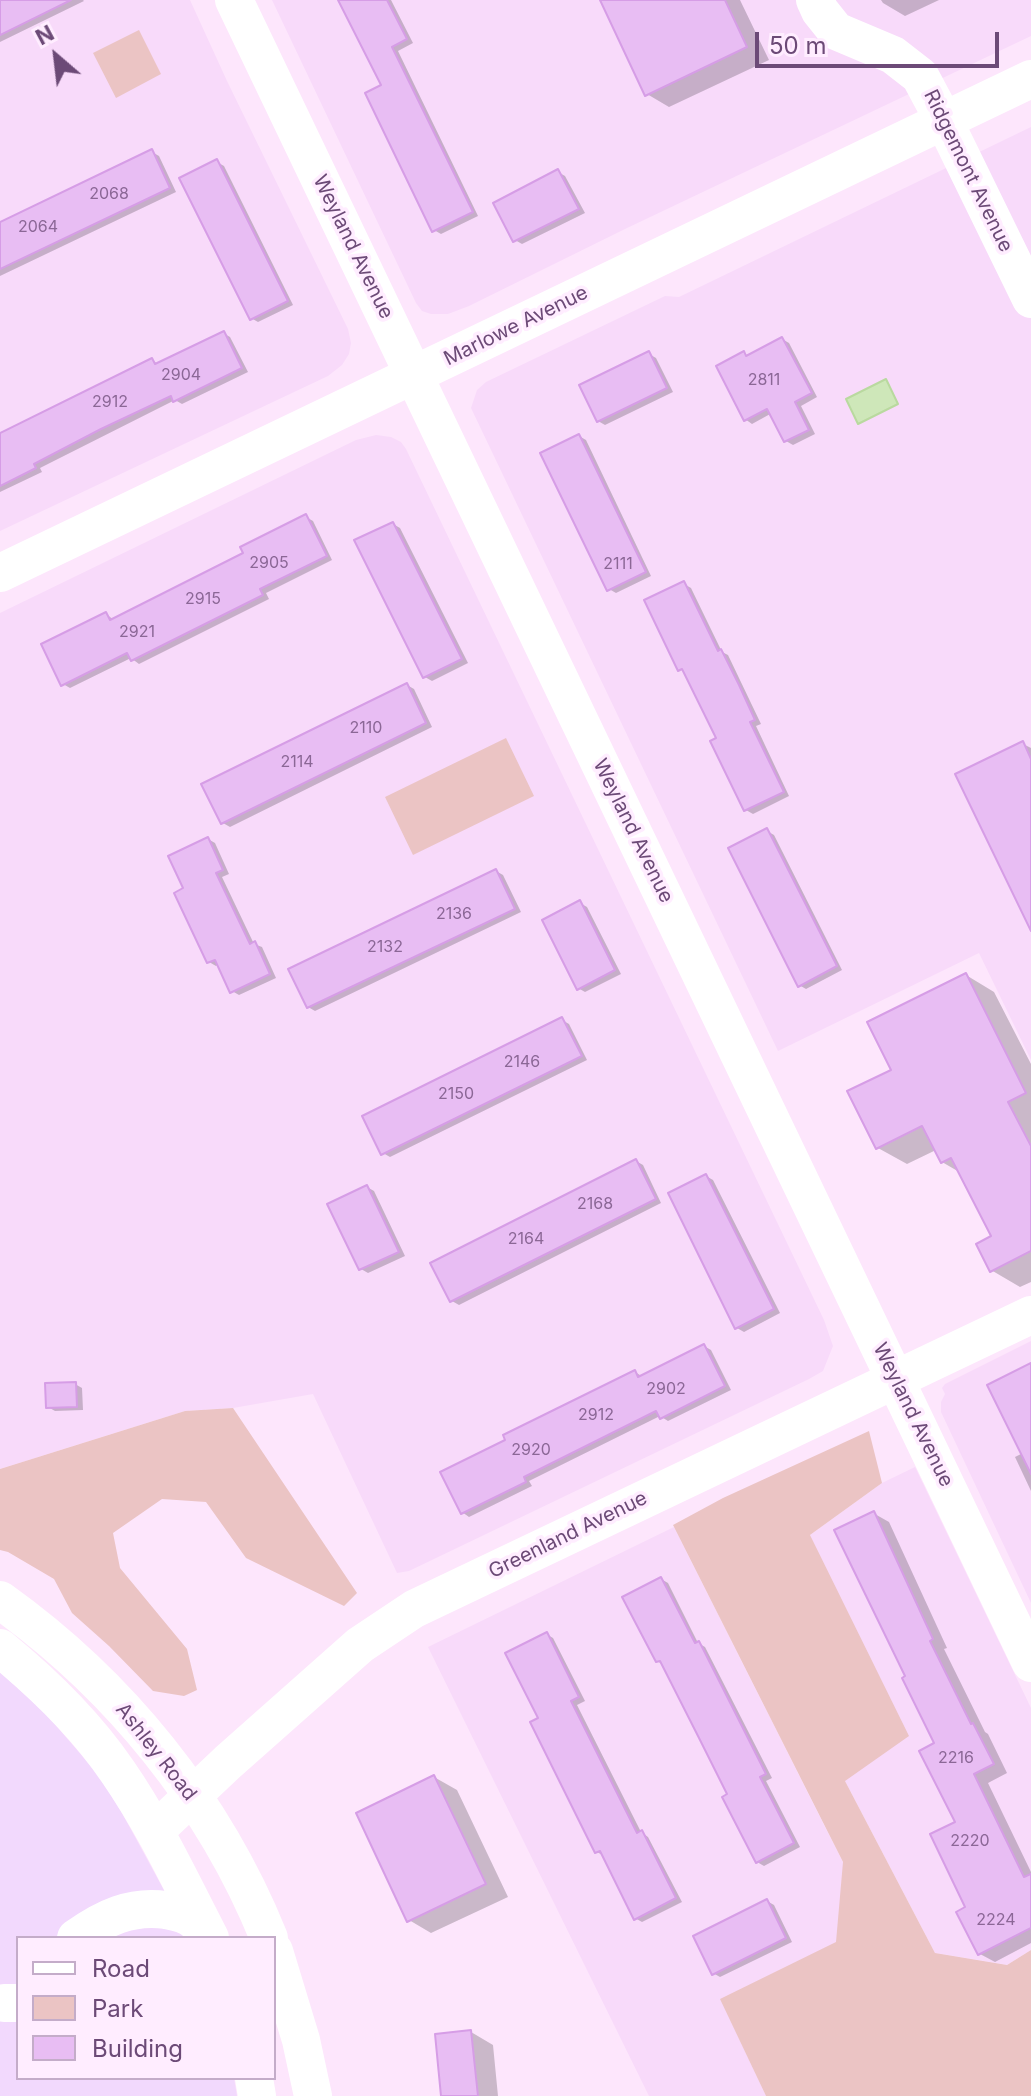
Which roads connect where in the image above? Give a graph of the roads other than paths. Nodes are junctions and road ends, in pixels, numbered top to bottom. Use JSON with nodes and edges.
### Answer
{"nodes":[{"id":1,"x":234,"y":0,"type":"edge"},
{"id":2,"x":815,"y":0,"type":"edge"},
{"id":3,"x":1031,"y":79,"type":"edge"},
{"id":4,"x":944,"y":121,"type":"junction"},
{"id":5,"x":1031,"y":299,"type":"edge"},
{"id":6,"x":414,"y":375,"type":"junction"},
{"id":7,"x":0,"y":573,"type":"edge"},
{"id":8,"x":1031,"y":1315,"type":"edge"},
{"id":9,"x":896,"y":1379,"type":"junction"},
{"id":10,"x":0,"y":1600,"type":"edge"},
{"id":11,"x":0,"y":1648,"type":"edge"},
{"id":12,"x":1031,"y":1663,"type":"edge"},
{"id":13,"x":193,"y":1795,"type":"junction"},
{"id":14,"x":155,"y":1831,"type":"junction"},
{"id":15,"x":79,"y":1936,"type":"edge"},
{"id":16,"x":207,"y":1936,"type":"edge"},
{"id":17,"x":208,"y":1936,"type":"edge"},
{"id":18,"x":268,"y":1936,"type":"edge"},
{"id":19,"x":276,"y":1958,"type":"edge"},
{"id":20,"x":313,"y":2096,"type":"edge"}],
"edges":[{"from":1,"to":6,"type":"street","name":"Weyland Avenue"},
{"from":2,"to":4,"type":"street","name":"Ridgemont Avenue"},
{"from":3,"to":4,"type":"street","name":"Marlowe Avenue"},
{"from":4,"to":5,"type":"street","name":"Ridgemont Avenue"},
{"from":4,"to":6,"type":"street","name":"Marlowe Avenue"},
{"from":6,"to":7,"type":"street","name":"Marlowe Avenue"},
{"from":6,"to":9,"type":"street","name":"Weyland Avenue"},
{"from":8,"to":9,"type":"street","name":"Greenland Avenue"},
{"from":9,"to":12,"type":"street","name":"Weyland Avenue"},
{"from":9,"to":13,"type":"street","name":"Greenland Avenue"},
{"from":10,"to":13,"type":"street","name":"Ashley Road"},
{"from":11,"to":14,"type":"street","name":"Ashley Road"},
{"from":13,"to":14,"type":"street","name":"Greenland Avenue"},
{"from":13,"to":18,"type":"street","name":"Ashley Road"},
{"from":14,"to":17,"type":"street","name":"Ashley Road"},
{"from":15,"to":16,"type":"street"},
{"from":19,"to":20,"type":"street"}]}
